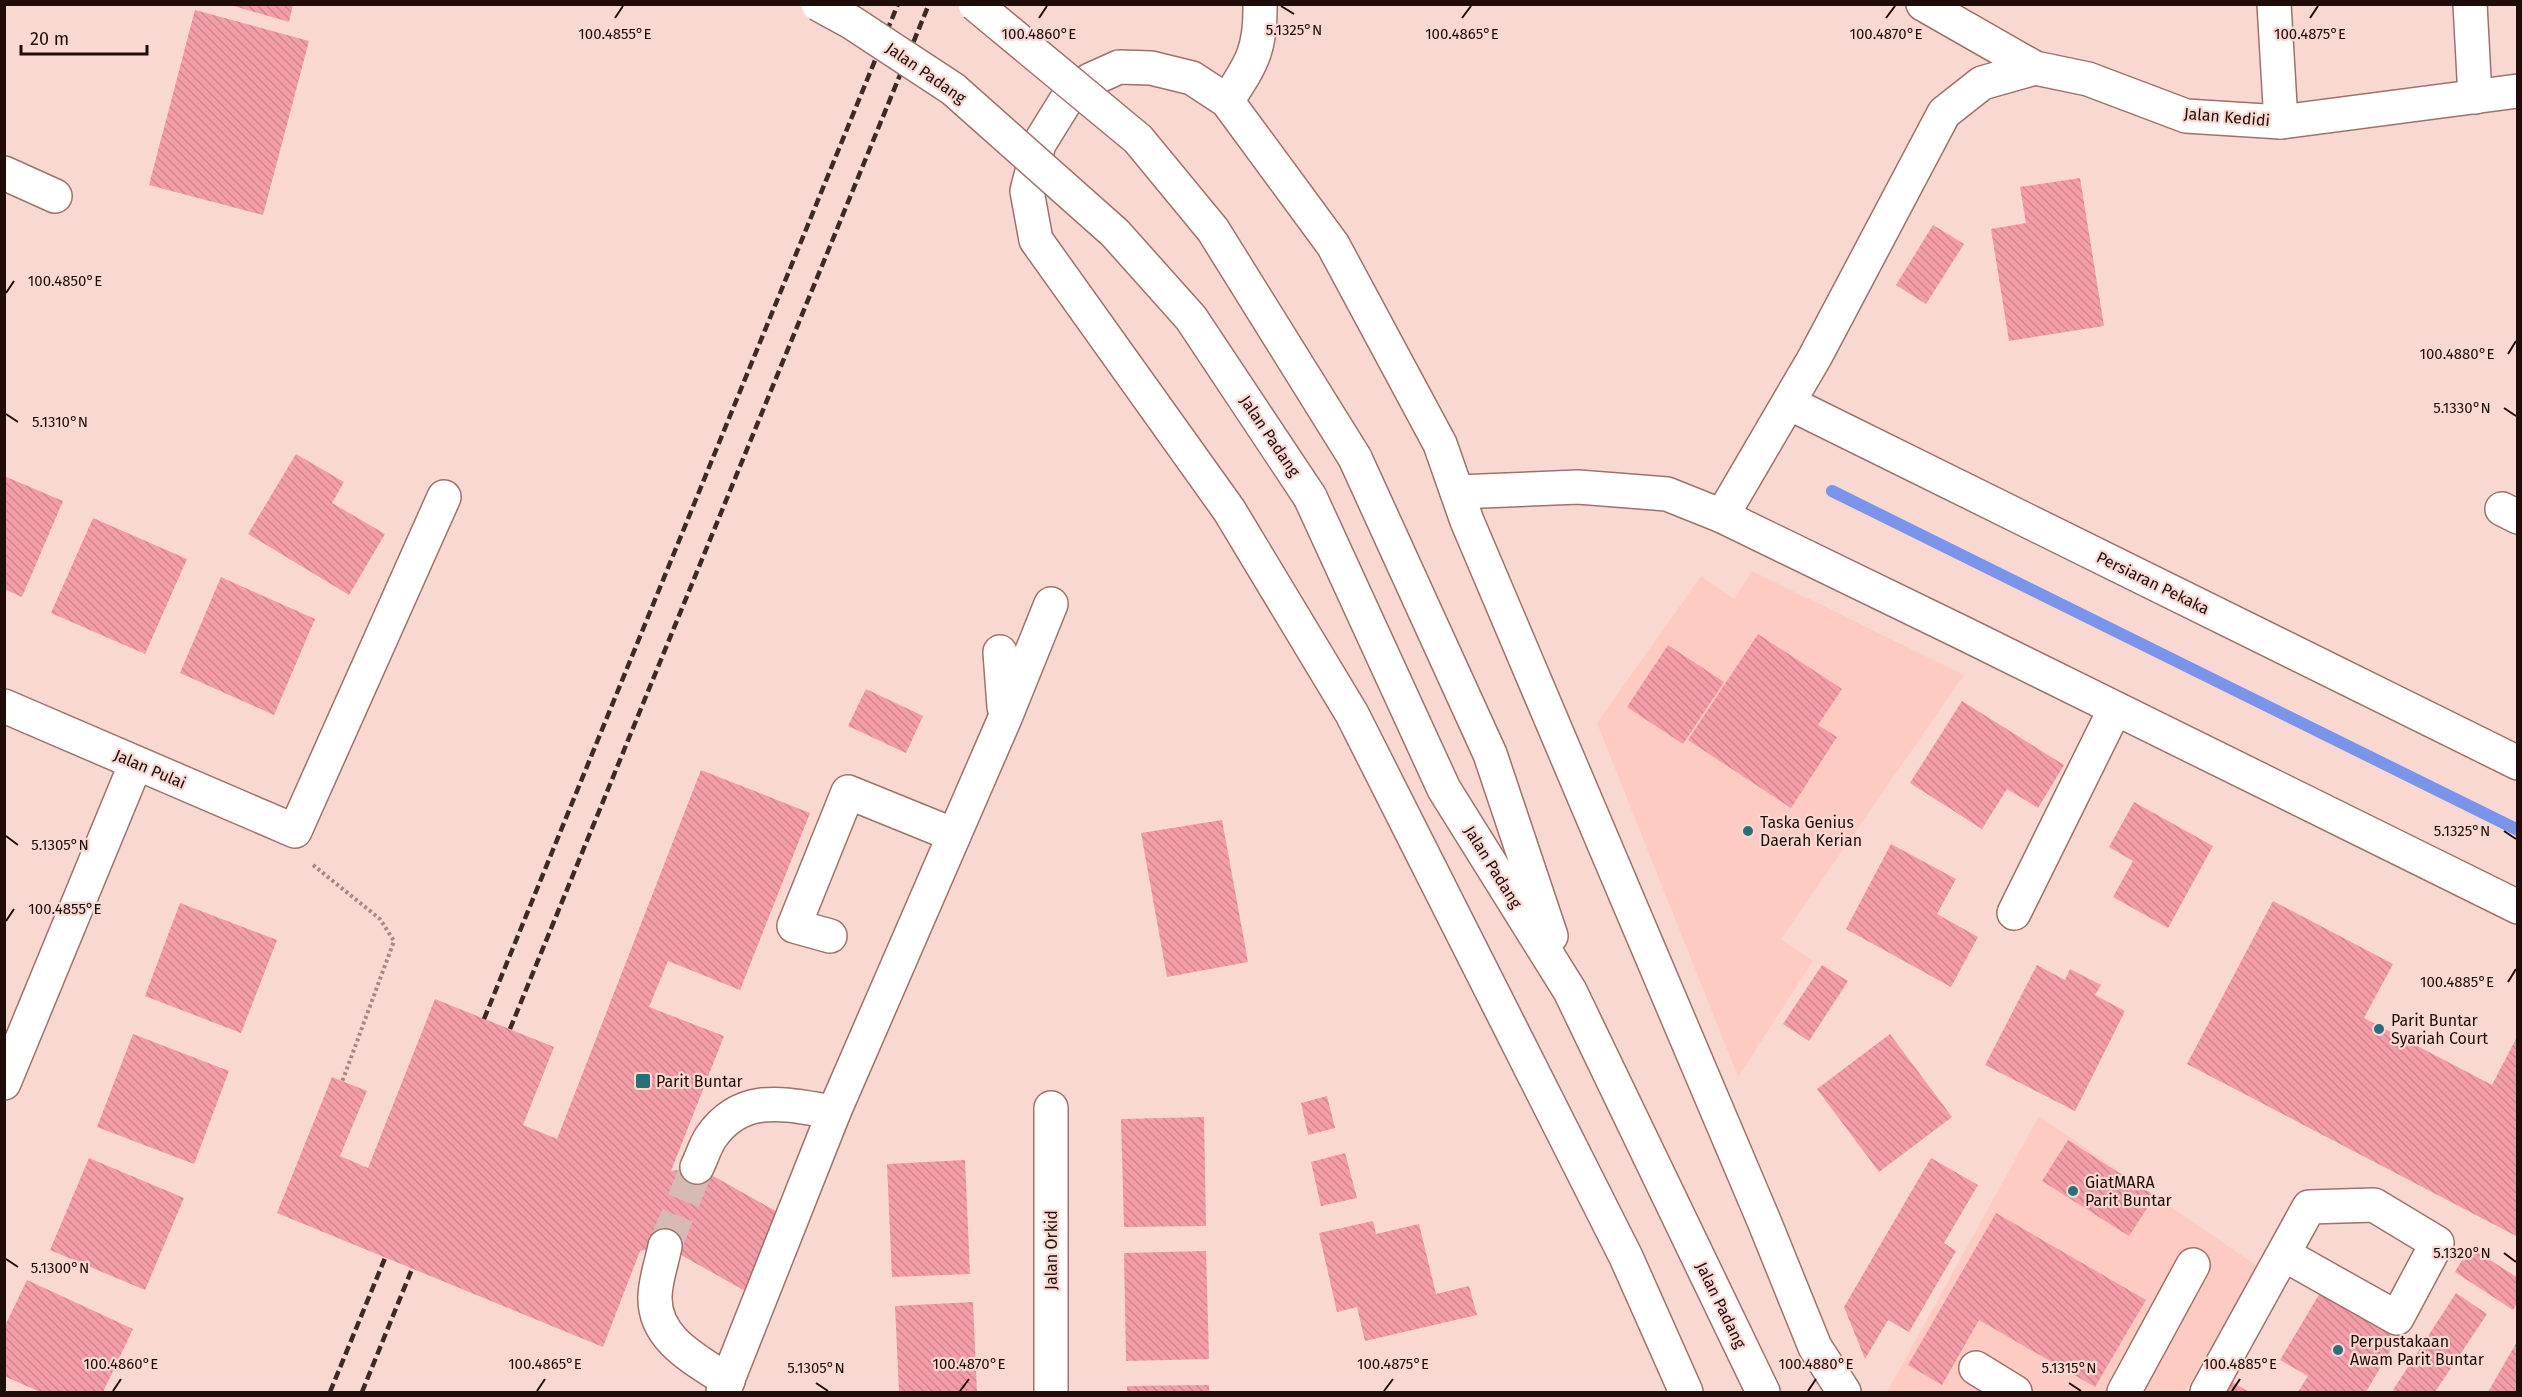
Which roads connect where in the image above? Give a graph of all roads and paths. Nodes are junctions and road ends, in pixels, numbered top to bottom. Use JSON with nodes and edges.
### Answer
{"nodes":[{"id":1,"x":818,"y":4,"type":"edge"},
{"id":2,"x":975,"y":4,"type":"edge"},
{"id":3,"x":1260,"y":4,"type":"edge"},
{"id":4,"x":1923,"y":4,"type":"edge"},
{"id":5,"x":2274,"y":4,"type":"edge"},
{"id":6,"x":2470,"y":4,"type":"edge"},
{"id":7,"x":2035,"y":68,"type":"junction"},
{"id":8,"x":2517,"y":92,"type":"edge"},
{"id":9,"x":2475,"y":97,"type":"junction"},
{"id":10,"x":1227,"y":101,"type":"junction"},
{"id":11,"x":2281,"y":122,"type":"junction"},
{"id":12,"x":4,"y":173,"type":"edge"},
{"id":13,"x":55,"y":196,"type":"dead end"},
{"id":14,"x":1789,"y":403,"type":"junction"},
{"id":15,"x":1457,"y":492,"type":"junction"},
{"id":16,"x":444,"y":497,"type":"dead end"},
{"id":17,"x":1722,"y":516,"type":"junction"},
{"id":18,"x":1051,"y":604,"type":"dead end"},
{"id":19,"x":1000,"y":652,"type":"dead end"},
{"id":20,"x":4,"y":706,"type":"edge"},
{"id":21,"x":2115,"y":709,"type":"junction"},
{"id":22,"x":1005,"y":718,"type":"junction"},
{"id":23,"x":136,"y":763,"type":"junction"},
{"id":24,"x":2517,"y":763,"type":"edge"},
{"id":25,"x":296,"y":831,"type":"junction"},
{"id":26,"x":954,"y":835,"type":"junction"},
{"id":27,"x":2517,"y":907,"type":"edge"},
{"id":28,"x":2014,"y":913,"type":"dead end"},
{"id":29,"x":830,"y":936,"type":"dead end"},
{"id":30,"x":1570,"y":991,"type":"junction"},
{"id":31,"x":342,"y":1082,"type":"dead end"},
{"id":32,"x":4,"y":1083,"type":"edge"},
{"id":33,"x":1051,"y":1108,"type":"dead end"},
{"id":34,"x":834,"y":1112,"type":"junction"},
{"id":35,"x":697,"y":1167,"type":"tunnel mouth"},
{"id":36,"x":665,"y":1246,"type":"tunnel mouth"},
{"id":37,"x":2283,"y":1254,"type":"dead end"},
{"id":38,"x":2193,"y":1265,"type":"dead end"},
{"id":39,"x":1977,"y":1368,"type":"dead end"},
{"id":40,"x":726,"y":1387,"type":"edge"},
{"id":41,"x":1051,"y":1392,"type":"edge"},
{"id":42,"x":1686,"y":1392,"type":"edge"},
{"id":43,"x":1763,"y":1392,"type":"edge"},
{"id":44,"x":1844,"y":1392,"type":"edge"},
{"id":45,"x":2015,"y":1392,"type":"edge"},
{"id":46,"x":2124,"y":1392,"type":"edge"},
{"id":47,"x":2207,"y":1392,"type":"edge"}],
"edges":[{"from":1,"to":30,"type":"street","name":"Jalan Padang","bridge":true},
{"from":2,"to":30,"type":"street","name":"Jalan Padang","bridge":true},
{"from":3,"to":10,"type":"street"},
{"from":4,"to":7,"type":"street","name":"Jalan Kedidi"},
{"from":5,"to":11,"type":"street"},
{"from":6,"to":9,"type":"street"},
{"from":7,"to":11,"type":"street","name":"Jalan Kedidi"},
{"from":7,"to":14,"type":"street"},
{"from":8,"to":9,"type":"street","name":"Jalan Kedidi"},
{"from":9,"to":11,"type":"street","name":"Jalan Kedidi"},
{"from":10,"to":15,"type":"street"},
{"from":10,"to":42,"type":"street"},
{"from":12,"to":13,"type":"street"},
{"from":14,"to":17,"type":"street"},
{"from":14,"to":24,"type":"street","name":"Persiaran Pekaka"},
{"from":15,"to":17,"type":"street"},
{"from":15,"to":44,"type":"street"},
{"from":16,"to":25,"type":"street"},
{"from":17,"to":21,"type":"street"},
{"from":18,"to":22,"type":"street"},
{"from":19,"to":22,"type":"street"},
{"from":20,"to":23,"type":"street","name":"Jalan Pulai"},
{"from":21,"to":27,"type":"street"},
{"from":21,"to":28,"type":"street"},
{"from":22,"to":26,"type":"street"},
{"from":23,"to":25,"type":"street","name":"Jalan Pulai"},
{"from":23,"to":32,"type":"street"},
{"from":25,"to":31,"type":"path"},
{"from":26,"to":29,"type":"street"},
{"from":26,"to":34,"type":"street"},
{"from":30,"to":43,"type":"street","name":"Jalan Padang"},
{"from":33,"to":41,"type":"street","name":"Jalan Orkid"},
{"from":34,"to":35,"type":"street"},
{"from":34,"to":40,"type":"street"},
{"from":36,"to":40,"type":"street"},
{"from":37,"to":47,"type":"street"},
{"from":38,"to":46,"type":"street"},
{"from":39,"to":45,"type":"street"}]}
